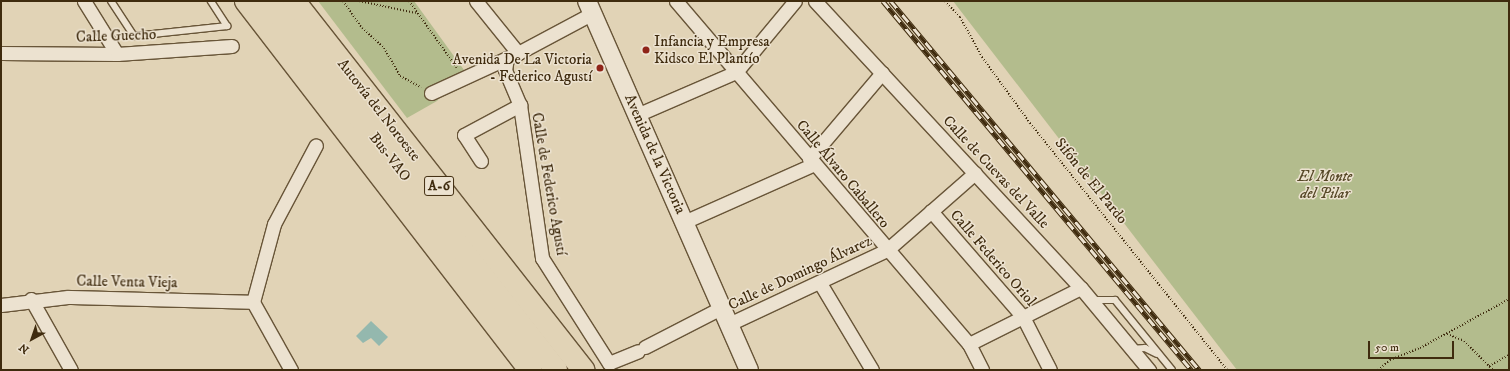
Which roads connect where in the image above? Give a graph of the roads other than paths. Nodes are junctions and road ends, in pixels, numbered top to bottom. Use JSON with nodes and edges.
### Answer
{"nodes":[{"id":1,"x":84,"y":1,"type":"edge"},
{"id":2,"x":111,"y":1,"type":"edge"},
{"id":3,"x":210,"y":1,"type":"edge"},
{"id":4,"x":246,"y":1,"type":"edge"},
{"id":5,"x":270,"y":1,"type":"edge"},
{"id":6,"x":294,"y":1,"type":"edge"},
{"id":7,"x":476,"y":1,"type":"edge"},
{"id":8,"x":676,"y":1,"type":"edge"},
{"id":9,"x":795,"y":1,"type":"edge"},
{"id":10,"x":815,"y":1,"type":"edge"},
{"id":11,"x":592,"y":5,"type":"edge"},
{"id":12,"x":232,"y":46,"type":"dead end"},
{"id":13,"x":1,"y":53,"type":"edge"},
{"id":14,"x":117,"y":54,"type":"junction"},
{"id":15,"x":512,"y":56,"type":"junction"},
{"id":16,"x":736,"y":72,"type":"junction"},
{"id":17,"x":882,"y":72,"type":"junction"},
{"id":18,"x":431,"y":93,"type":"road end"},
{"id":19,"x":520,"y":105,"type":"junction"},
{"id":20,"x":639,"y":114,"type":"junction"},
{"id":21,"x":316,"y":145,"type":"dead end"},
{"id":22,"x":481,"y":161,"type":"dead end"},
{"id":23,"x":812,"y":161,"type":"junction"},
{"id":24,"x":975,"y":173,"type":"junction"},
{"id":25,"x":931,"y":211,"type":"junction"},
{"id":26,"x":684,"y":222,"type":"junction"},
{"id":27,"x":888,"y":250,"type":"junction"},
{"id":28,"x":820,"y":283,"type":"junction"},
{"id":29,"x":1081,"y":288,"type":"junction"},
{"id":30,"x":31,"y":299,"type":"junction"},
{"id":31,"x":1091,"y":300,"type":"junction"},
{"id":32,"x":253,"y":302,"type":"junction"},
{"id":33,"x":1,"y":305,"type":"edge"},
{"id":34,"x":725,"y":316,"type":"junction"},
{"id":35,"x":1023,"y":317,"type":"junction"},
{"id":36,"x":969,"y":344,"type":"junction"},
{"id":37,"x":1131,"y":349,"type":"junction"},
{"id":38,"x":1160,"y":355,"type":"junction"},
{"id":39,"x":71,"y":370,"type":"edge"},
{"id":40,"x":291,"y":370,"type":"edge"},
{"id":41,"x":530,"y":370,"type":"edge"},
{"id":42,"x":556,"y":370,"type":"edge"},
{"id":43,"x":583,"y":370,"type":"edge"},
{"id":44,"x":749,"y":370,"type":"edge"},
{"id":45,"x":872,"y":370,"type":"edge"},
{"id":46,"x":982,"y":370,"type":"edge"},
{"id":47,"x":1050,"y":370,"type":"edge"},
{"id":48,"x":1148,"y":370,"type":"edge"},
{"id":49,"x":1172,"y":370,"type":"edge"}],
"edges":[{"from":1,"to":14,"type":"street"},
{"from":2,"to":3,"type":"lane"},
{"from":4,"to":41,"type":"highway","number":"A-6"},
{"from":5,"to":42,"type":"highway","name":"Bus-VAO"},
{"from":6,"to":43,"type":"highway","name":"Autovía del Noroeste","number":"A-6"},
{"from":7,"to":15,"type":"street"},
{"from":8,"to":16,"type":"street","name":"Calle Álvaro Caballero"},
{"from":9,"to":16,"type":"street"},
{"from":10,"to":17,"type":"street","name":"Calle de Cuevas del Valle"},
{"from":11,"to":15,"type":"street"},
{"from":11,"to":20,"type":"street","name":"Avenida de la Victoria"},
{"from":12,"to":14,"type":"street","name":"Calle Guecho"},
{"from":13,"to":14,"type":"street","name":"Calle Guecho"},
{"from":15,"to":18,"type":"street"},
{"from":15,"to":19,"type":"street","name":"Calle de Federico Agustí"},
{"from":16,"to":20,"type":"street"},
{"from":16,"to":23,"type":"street","name":"Calle Álvaro Caballero"},
{"from":17,"to":23,"type":"street"},
{"from":17,"to":24,"type":"street","name":"Calle de Cuevas del Valle"},
{"from":19,"to":22,"type":"street","name":"Calle de Federico Agustí"},
{"from":19,"to":34,"type":"street","name":"Calle de Federico Agustí"},
{"from":20,"to":26,"type":"street","name":"Avenida de la Victoria"},
{"from":21,"to":32,"type":"street"},
{"from":23,"to":26,"type":"street"},
{"from":23,"to":27,"type":"street","name":"Calle Álvaro Caballero"},
{"from":24,"to":25,"type":"street","name":"Calle de Domingo Álvarez"},
{"from":24,"to":29,"type":"street","name":"Calle de Cuevas del Valle"},
{"from":25,"to":27,"type":"street","name":"Calle de Domingo Álvarez"},
{"from":25,"to":35,"type":"street","name":"Calle Federico Oriol"},
{"from":26,"to":34,"type":"street","name":"Avenida de la Victoria"},
{"from":27,"to":28,"type":"street","name":"Calle de Domingo Álvarez"},
{"from":27,"to":36,"type":"street","name":"Calle Álvaro Caballero"},
{"from":28,"to":34,"type":"street","name":"Calle de Domingo Álvarez"},
{"from":28,"to":45,"type":"street"},
{"from":29,"to":31,"type":"street","name":"Calle de Cuevas del Valle"},
{"from":29,"to":35,"type":"street"},
{"from":30,"to":32,"type":"street","name":"Calle Venta Vieja"},
{"from":30,"to":33,"type":"street","name":"Calle Venta Vieja"},
{"from":30,"to":39,"type":"street"},
{"from":31,"to":37,"type":"street","name":"Calle de Cuevas del Valle"},
{"from":31,"to":38,"type":"lane"},
{"from":32,"to":40,"type":"street"},
{"from":34,"to":44,"type":"street","name":"Avenida de la Victoria"},
{"from":35,"to":36,"type":"street"},
{"from":35,"to":47,"type":"street","name":"Calle Federico Oriol"},
{"from":36,"to":46,"type":"street","name":"Calle Álvaro Caballero"},
{"from":37,"to":38,"type":"lane"},
{"from":37,"to":48,"type":"street","name":"Calle de Cuevas del Valle"},
{"from":38,"to":49,"type":"lane"}]}
